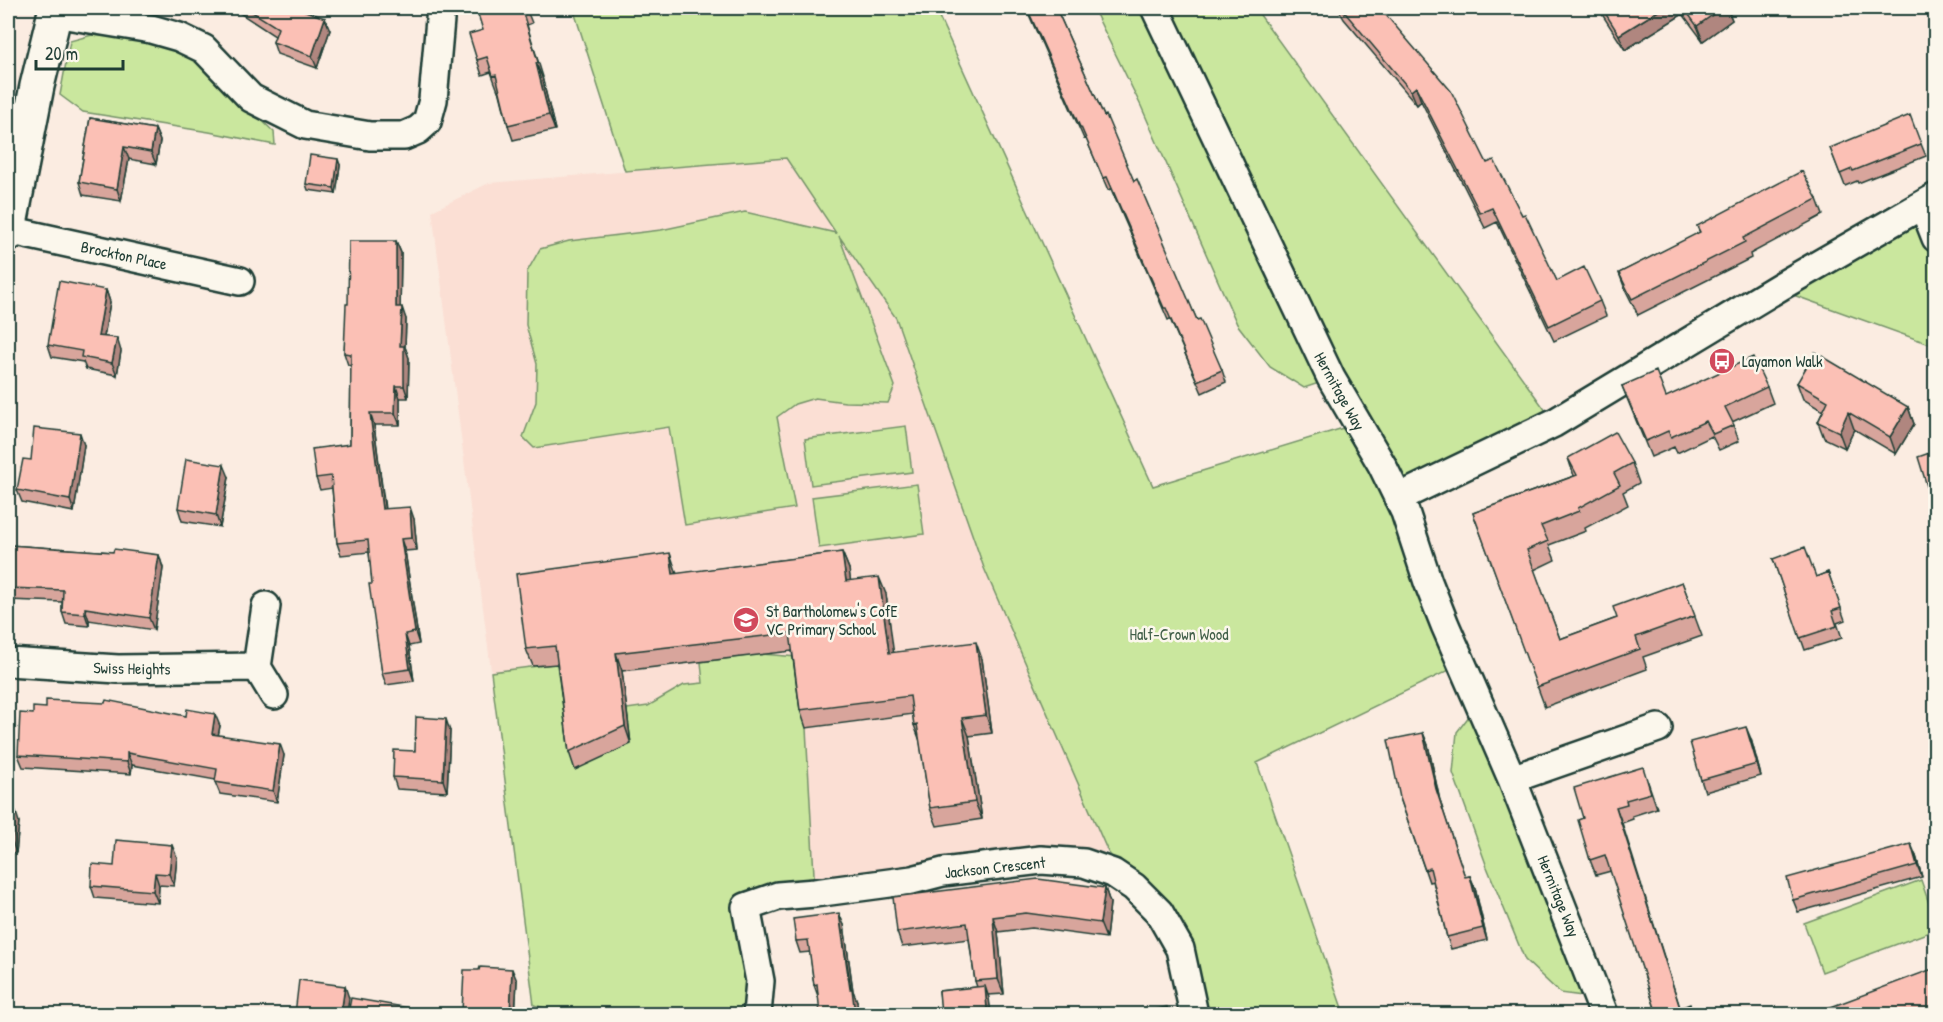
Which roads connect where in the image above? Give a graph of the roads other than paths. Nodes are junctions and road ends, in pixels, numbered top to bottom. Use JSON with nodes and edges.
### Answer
{"nodes":[{"id":1,"x":441,"y":8,"type":"edge"},
{"id":2,"x":1155,"y":8,"type":"edge"},
{"id":3,"x":55,"y":10,"type":"edge"},
{"id":4,"x":1929,"y":201,"type":"edge"},
{"id":5,"x":8,"y":232,"type":"edge"},
{"id":6,"x":1935,"y":238,"type":"edge"},
{"id":7,"x":240,"y":281,"type":"dead end"},
{"id":8,"x":1398,"y":498,"type":"junction"},
{"id":9,"x":266,"y":606,"type":"dead end"},
{"id":10,"x":8,"y":662,"type":"edge"},
{"id":11,"x":257,"y":668,"type":"junction"},
{"id":12,"x":274,"y":695,"type":"dead end"},
{"id":13,"x":1658,"y":728,"type":"dead end"},
{"id":14,"x":1512,"y":779,"type":"junction"},
{"id":15,"x":757,"y":1014,"type":"edge"},
{"id":16,"x":1194,"y":1014,"type":"edge"},
{"id":17,"x":1604,"y":1014,"type":"edge"}],
"edges":[{"from":1,"to":3,"type":"street"},
{"from":2,"to":8,"type":"street","name":"Hermitage Way"},
{"from":3,"to":5,"type":"main road"},
{"from":4,"to":6,"type":"street"},
{"from":4,"to":8,"type":"street"},
{"from":5,"to":7,"type":"street","name":"Brockton Place"},
{"from":8,"to":14,"type":"street","name":"Hermitage Way"},
{"from":9,"to":11,"type":"street"},
{"from":10,"to":11,"type":"street","name":"Swiss Heights"},
{"from":11,"to":12,"type":"street"},
{"from":13,"to":14,"type":"street"},
{"from":14,"to":17,"type":"street","name":"Hermitage Way"},
{"from":15,"to":16,"type":"street","name":"Jackson Crescent"}]}
